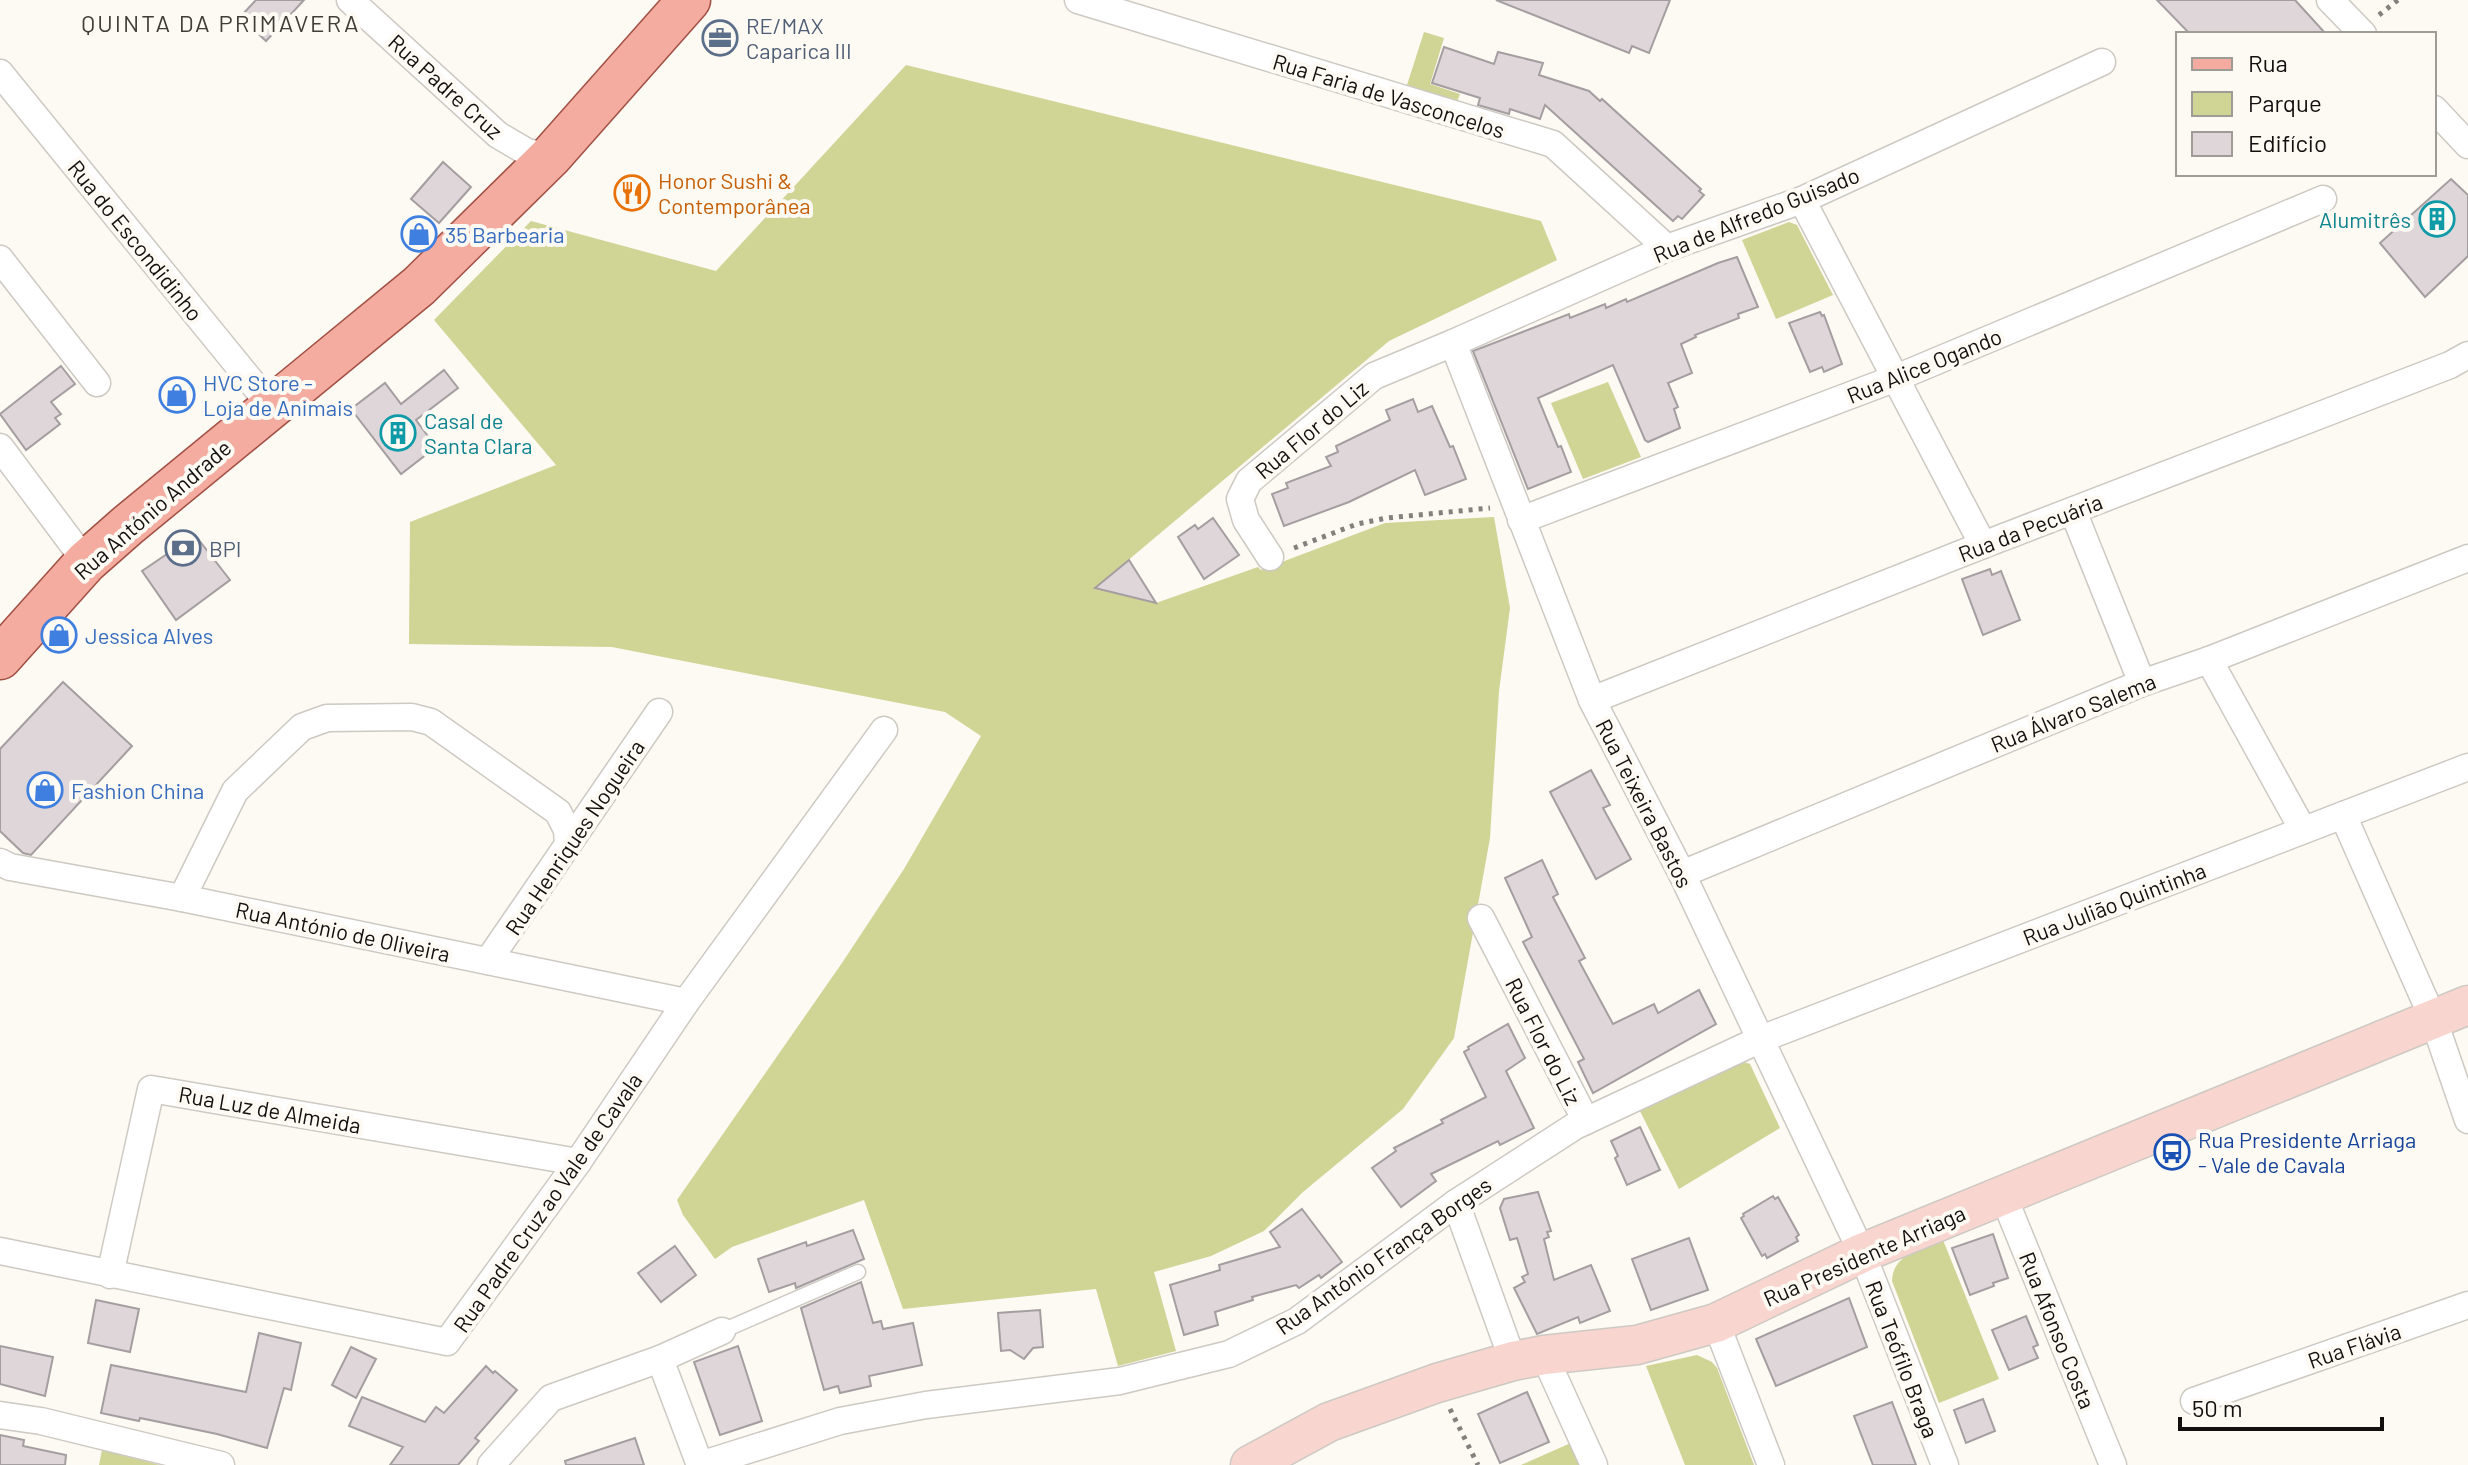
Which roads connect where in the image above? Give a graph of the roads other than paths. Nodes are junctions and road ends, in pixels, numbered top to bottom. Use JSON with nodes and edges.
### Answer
{"nodes":[{"id":1,"x":350,"y":0,"type":"edge"},
{"id":2,"x":689,"y":0,"type":"edge"},
{"id":3,"x":1078,"y":0,"type":"edge"},
{"id":4,"x":2330,"y":0,"type":"edge"},
{"id":5,"x":661,"y":15,"type":"edge"},
{"id":6,"x":2361,"y":32,"type":"edge"},
{"id":7,"x":2102,"y":62,"type":"dead end"},
{"id":8,"x":0,"y":73,"type":"edge"},
{"id":9,"x":2436,"y":111,"type":"edge"},
{"id":10,"x":2468,"y":145,"type":"edge"},
{"id":11,"x":550,"y":157,"type":"junction"},
{"id":12,"x":2323,"y":199,"type":"dead end"},
{"id":13,"x":1802,"y":200,"type":"junction"},
{"id":14,"x":1667,"y":248,"type":"junction"},
{"id":15,"x":0,"y":259,"type":"edge"},
{"id":16,"x":1453,"y":343,"type":"junction"},
{"id":17,"x":2468,"y":355,"type":"edge"},
{"id":18,"x":1896,"y":378,"type":"junction"},
{"id":19,"x":97,"y":383,"type":"dead end"},
{"id":20,"x":272,"y":407,"type":"junction"},
{"id":21,"x":0,"y":447,"type":"edge"},
{"id":22,"x":2073,"y":511,"type":"junction"},
{"id":23,"x":1521,"y":520,"type":"junction"},
{"id":24,"x":1983,"y":545,"type":"junction"},
{"id":25,"x":1270,"y":557,"type":"road end"},
{"id":26,"x":2468,"y":558,"type":"edge"},
{"id":27,"x":86,"y":562,"type":"junction"},
{"id":28,"x":0,"y":658,"type":"edge"},
{"id":29,"x":2209,"y":660,"type":"junction"},
{"id":30,"x":2142,"y":683,"type":"junction"},
{"id":31,"x":1592,"y":700,"type":"junction"},
{"id":32,"x":659,"y":712,"type":"dead end"},
{"id":33,"x":884,"y":730,"type":"dead end"},
{"id":34,"x":2468,"y":767,"type":"edge"},
{"id":35,"x":2343,"y":815,"type":"junction"},
{"id":36,"x":2303,"y":830,"type":"junction"},
{"id":37,"x":568,"y":844,"type":"junction"},
{"id":38,"x":0,"y":862,"type":"edge"},
{"id":39,"x":1682,"y":874,"type":"junction"},
{"id":40,"x":182,"y":898,"type":"junction"},
{"id":41,"x":1481,"y":918,"type":"dead end"},
{"id":42,"x":488,"y":961,"type":"junction"},
{"id":43,"x":686,"y":1002,"type":"junction"},
{"id":44,"x":2468,"y":1005,"type":"edge"},
{"id":45,"x":2434,"y":1021,"type":"junction"},
{"id":46,"x":1761,"y":1039,"type":"junction"},
{"id":47,"x":2468,"y":1120,"type":"edge"},
{"id":48,"x":1586,"y":1121,"type":"junction"},
{"id":49,"x":578,"y":1162,"type":"junction"},
{"id":50,"x":2003,"y":1195,"type":"junction"},
{"id":51,"x":1456,"y":1203,"type":"junction"},
{"id":52,"x":0,"y":1251,"type":"edge"},
{"id":53,"x":1862,"y":1253,"type":"junction"},
{"id":54,"x":858,"y":1272,"type":"dead end"},
{"id":55,"x":110,"y":1275,"type":"junction"},
{"id":56,"x":2468,"y":1305,"type":"edge"},
{"id":57,"x":1716,"y":1323,"type":"junction"},
{"id":58,"x":722,"y":1331,"type":"joint"},
{"id":59,"x":1528,"y":1358,"type":"junction"},
{"id":60,"x":660,"y":1359,"type":"junction"},
{"id":61,"x":2194,"y":1401,"type":"dead end"},
{"id":62,"x":0,"y":1415,"type":"edge"},
{"id":63,"x":221,"y":1465,"type":"edge"},
{"id":64,"x":491,"y":1465,"type":"edge"},
{"id":65,"x":700,"y":1465,"type":"edge"},
{"id":66,"x":1250,"y":1465,"type":"edge"},
{"id":67,"x":1594,"y":1465,"type":"edge"},
{"id":68,"x":1771,"y":1465,"type":"edge"},
{"id":69,"x":1945,"y":1465,"type":"edge"},
{"id":70,"x":2113,"y":1465,"type":"edge"}],
"edges":[{"from":1,"to":11,"type":"street","name":"Rua Padre Cruz"},
{"from":2,"to":5,"type":"main road","name":"Rua António Andrade"},
{"from":3,"to":14,"type":"street","name":"Rua Faria de Vasconcelos"},
{"from":4,"to":6,"type":"street"},
{"from":5,"to":11,"type":"main road","name":"Rua António Andrade"},
{"from":7,"to":13,"type":"street","name":"Rua de Alfredo Guisado"},
{"from":8,"to":20,"type":"street","name":"Rua do Escondidinho"},
{"from":9,"to":10,"type":"street"},
{"from":11,"to":20,"type":"main road","name":"Rua António Andrade"},
{"from":12,"to":18,"type":"street","name":"Rua Alice Ogando"},
{"from":13,"to":14,"type":"street","name":"Rua de Alfredo Guisado"},
{"from":13,"to":18,"type":"street"},
{"from":14,"to":16,"type":"street","name":"Rua de Alfredo Guisado"},
{"from":15,"to":19,"type":"street"},
{"from":16,"to":23,"type":"street","name":"Rua Teixeira Bastos"},
{"from":16,"to":25,"type":"street","name":"Rua Flor do Liz"},
{"from":17,"to":22,"type":"street","name":"Rua da Pecuária"},
{"from":18,"to":23,"type":"street","name":"Rua Alice Ogando"},
{"from":18,"to":24,"type":"street"},
{"from":20,"to":27,"type":"main road","name":"Rua António Andrade"},
{"from":21,"to":27,"type":"street"},
{"from":22,"to":24,"type":"street","name":"Rua da Pecuária"},
{"from":22,"to":30,"type":"street"},
{"from":23,"to":31,"type":"street","name":"Rua Teixeira Bastos"},
{"from":24,"to":31,"type":"street","name":"Rua da Pecuária"},
{"from":26,"to":29,"type":"street","name":"Rua Álvaro Salema"},
{"from":27,"to":28,"type":"main road","name":"Rua António Andrade"},
{"from":29,"to":30,"type":"street","name":"Rua Álvaro Salema"},
{"from":29,"to":36,"type":"street"},
{"from":30,"to":39,"type":"street","name":"Rua Álvaro Salema"},
{"from":31,"to":39,"type":"street","name":"Rua Teixeira Bastos"},
{"from":32,"to":37,"type":"street","name":"Rua Henriques Nogueira"},
{"from":33,"to":43,"type":"street","name":"Rua Padre Cruz ao Vale de Cavala"},
{"from":34,"to":35,"type":"street","name":"Rua Julião Quintinha"},
{"from":35,"to":36,"type":"street","name":"Rua Julião Quintinha"},
{"from":35,"to":45,"type":"street"},
{"from":36,"to":46,"type":"street","name":"Rua Julião Quintinha"},
{"from":37,"to":40,"type":"street"},
{"from":37,"to":42,"type":"street","name":"Rua Henriques Nogueira"},
{"from":38,"to":40,"type":"street","name":"Rua António de Oliveira"},
{"from":39,"to":46,"type":"street","name":"Rua Teixeira Bastos"},
{"from":40,"to":42,"type":"street","name":"Rua António de Oliveira"},
{"from":41,"to":48,"type":"street","name":"Rua Flor do Liz"},
{"from":42,"to":43,"type":"street","name":"Rua António de Oliveira"},
{"from":43,"to":49,"type":"street","name":"Rua Padre Cruz ao Vale de Cavala"},
{"from":44,"to":45,"type":"street","name":"Rua Presidente Arriaga"},
{"from":45,"to":47,"type":"street"},
{"from":45,"to":50,"type":"street","name":"Rua Presidente Arriaga"},
{"from":46,"to":48,"type":"street","name":"Rua António França Borges"},
{"from":46,"to":53,"type":"street","name":"Rua Teixeira Bastos"},
{"from":48,"to":51,"type":"street","name":"Rua António França Borges"},
{"from":49,"to":55,"type":"street","name":"Rua Padre Cruz ao Vale de Cavala"},
{"from":49,"to":55,"type":"street","name":"Rua Luz de Almeida"},
{"from":50,"to":53,"type":"street","name":"Rua Presidente Arriaga"},
{"from":50,"to":70,"type":"street","name":"Rua Afonso Costa"},
{"from":51,"to":59,"type":"street"},
{"from":51,"to":65,"type":"street","name":"Rua António França Borges"},
{"from":52,"to":55,"type":"street","name":"Rua Padre Cruz ao Vale de Cavala"},
{"from":53,"to":57,"type":"street","name":"Rua Presidente Arriaga"},
{"from":53,"to":69,"type":"street","name":"Rua Teófilo Braga"},
{"from":54,"to":58,"type":"lane"},
{"from":56,"to":61,"type":"street","name":"Rua Flávia"},
{"from":57,"to":59,"type":"street","name":"Rua Presidente Arriaga"},
{"from":57,"to":68,"type":"street"},
{"from":58,"to":60,"type":"street"},
{"from":59,"to":66,"type":"street","name":"Rua Presidente Arriaga"},
{"from":59,"to":67,"type":"street"},
{"from":60,"to":64,"type":"street"},
{"from":60,"to":65,"type":"street"},
{"from":62,"to":63,"type":"street"}]}
